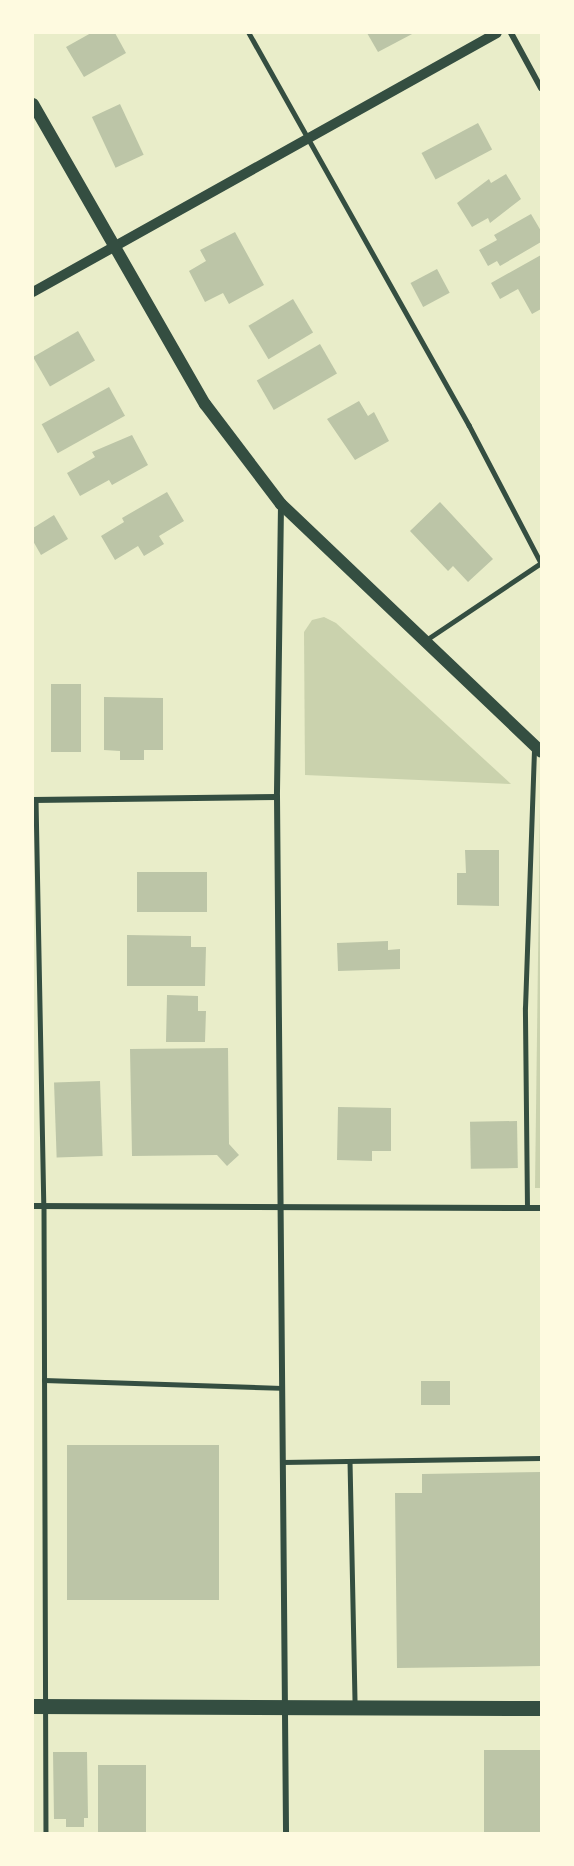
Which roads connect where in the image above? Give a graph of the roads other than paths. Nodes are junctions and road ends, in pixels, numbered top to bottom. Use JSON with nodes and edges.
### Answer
{"nodes":[{"id":1,"x":249,"y":33,"type":"edge"},
{"id":2,"x":497,"y":33,"type":"edge"},
{"id":3,"x":511,"y":33,"type":"edge"},
{"id":4,"x":541,"y":88,"type":"edge"},
{"id":5,"x":33,"y":104,"type":"edge"},
{"id":6,"x":307,"y":138,"type":"junction"},
{"id":7,"x":113,"y":247,"type":"junction"},
{"id":8,"x":33,"y":292,"type":"edge"},
{"id":9,"x":281,"y":504,"type":"junction"},
{"id":10,"x":541,"y":563,"type":"edge"},
{"id":11,"x":425,"y":641,"type":"junction"},
{"id":12,"x":538,"y":749,"type":"edge"},
{"id":13,"x":277,"y":797,"type":"junction"},
{"id":14,"x":34,"y":800,"type":"edge"},
{"id":15,"x":44,"y":1205,"type":"junction"},
{"id":16,"x":33,"y":1206,"type":"edge"},
{"id":17,"x":527,"y":1208,"type":"junction"},
{"id":18,"x":541,"y":1208,"type":"edge"},
{"id":19,"x":280,"y":1209,"type":"junction"},
{"id":20,"x":44,"y":1380,"type":"junction"},
{"id":21,"x":282,"y":1388,"type":"junction"},
{"id":22,"x":541,"y":1458,"type":"edge"},
{"id":23,"x":351,"y":1461,"type":"junction"},
{"id":24,"x":282,"y":1462,"type":"junction"},
{"id":25,"x":40,"y":1706,"type":"edge"},
{"id":26,"x":541,"y":1708,"type":"edge"},
{"id":27,"x":284,"y":1709,"type":"junction"},
{"id":28,"x":355,"y":1709,"type":"junction"},
{"id":29,"x":46,"y":1833,"type":"edge"},
{"id":30,"x":286,"y":1833,"type":"edge"}],
"edges":[{"from":1,"to":6,"type":"lane"},
{"from":2,"to":6,"type":"street"},
{"from":3,"to":4,"type":"street"},
{"from":5,"to":7,"type":"main road"},
{"from":6,"to":7,"type":"street"},
{"from":6,"to":10,"type":"lane"},
{"from":7,"to":8,"type":"street"},
{"from":7,"to":9,"type":"main road"},
{"from":9,"to":11,"type":"main road"},
{"from":9,"to":13,"type":"street"},
{"from":10,"to":11,"type":"lane"},
{"from":11,"to":12,"type":"main road"},
{"from":12,"to":17,"type":"lane"},
{"from":13,"to":14,"type":"street"},
{"from":13,"to":19,"type":"street"},
{"from":14,"to":15,"type":"lane"},
{"from":15,"to":16,"type":"street"},
{"from":15,"to":19,"type":"street"},
{"from":15,"to":20,"type":"lane"},
{"from":17,"to":18,"type":"street"},
{"from":17,"to":19,"type":"street"},
{"from":19,"to":21,"type":"street"},
{"from":20,"to":21,"type":"lane"},
{"from":20,"to":25,"type":"lane"},
{"from":21,"to":24,"type":"street"},
{"from":22,"to":23,"type":"lane"},
{"from":23,"to":24,"type":"lane"},
{"from":23,"to":28,"type":"lane"},
{"from":24,"to":27,"type":"street"},
{"from":25,"to":27,"type":"main road"},
{"from":25,"to":29,"type":"lane"},
{"from":26,"to":28,"type":"main road"},
{"from":27,"to":28,"type":"main road"},
{"from":27,"to":30,"type":"street"}]}
